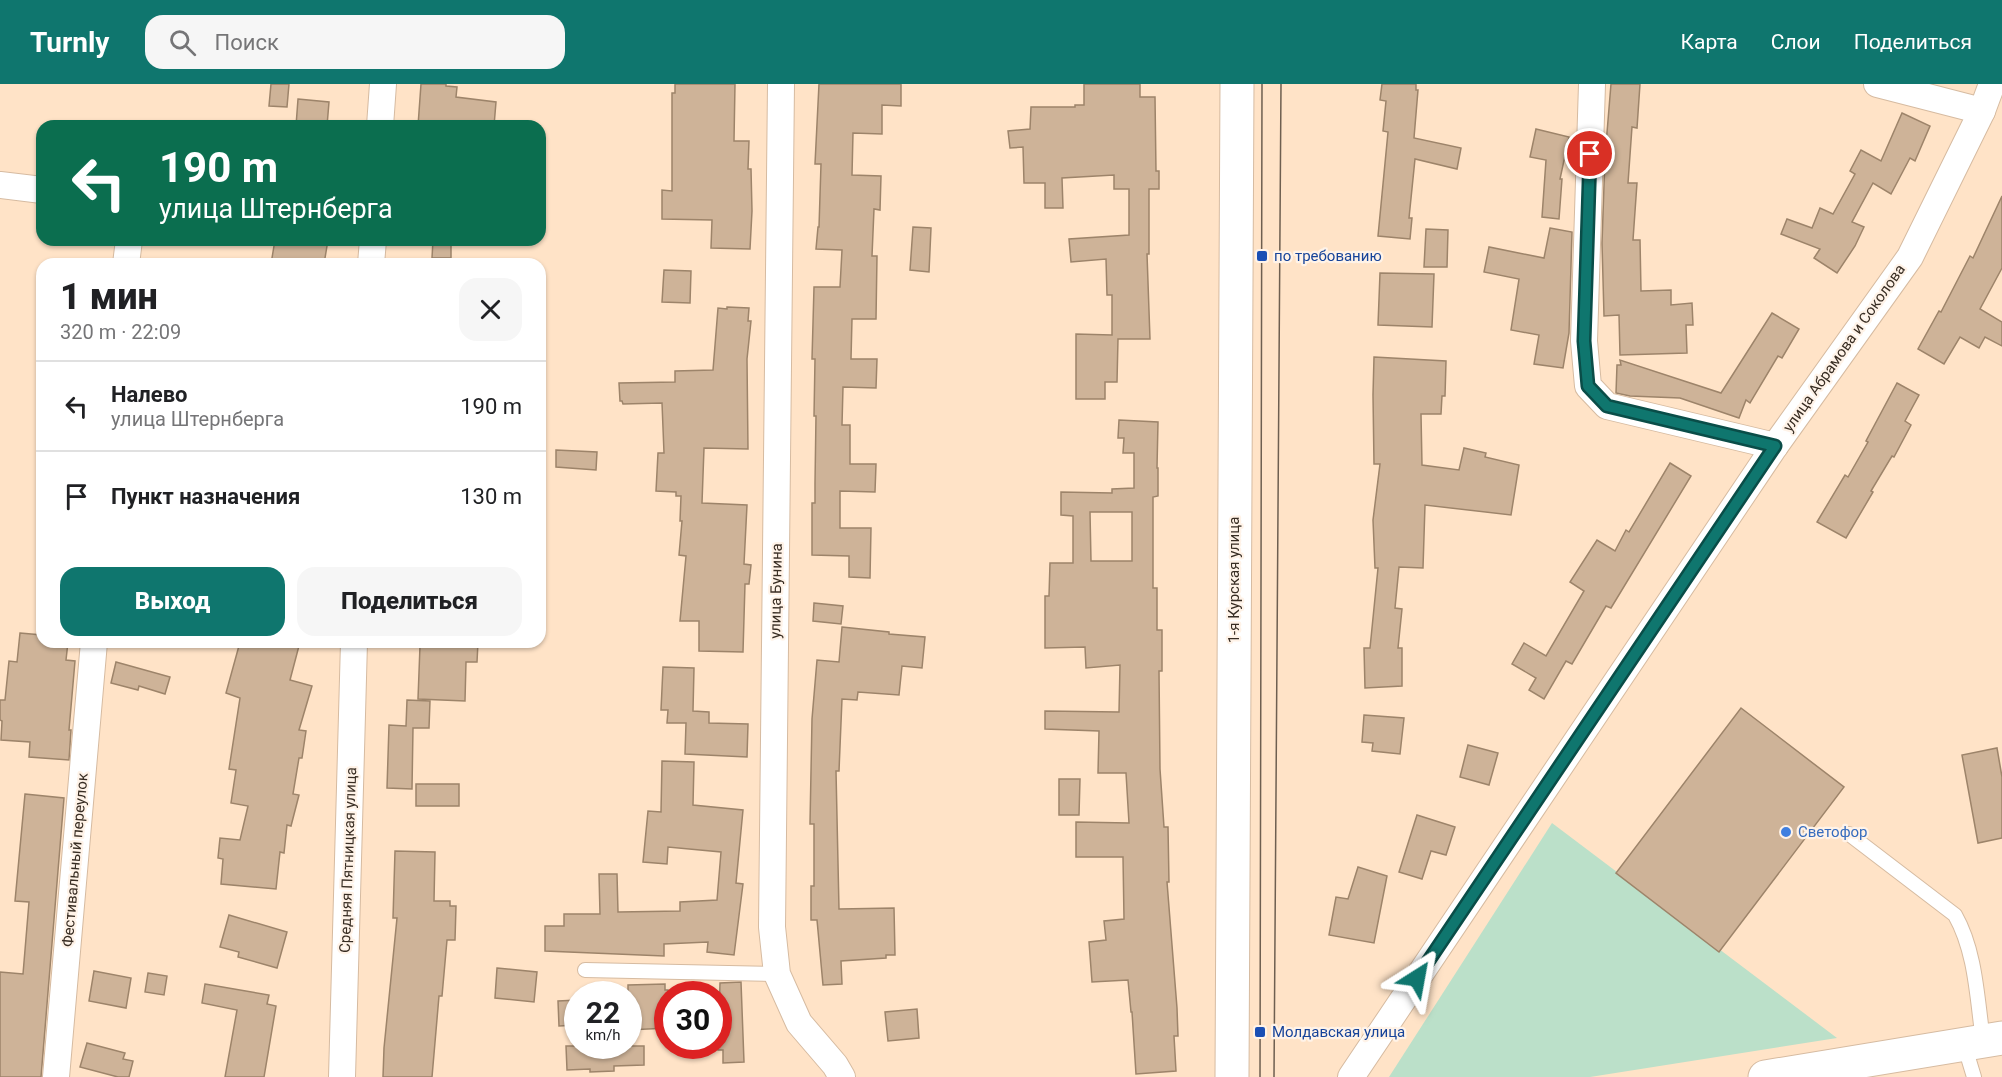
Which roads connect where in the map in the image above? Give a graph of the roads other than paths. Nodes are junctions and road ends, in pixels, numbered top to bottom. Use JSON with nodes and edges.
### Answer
{"nodes":[{"id":1,"x":382,"y":84,"type":"edge"},
{"id":2,"x":781,"y":84,"type":"edge"},
{"id":3,"x":1237,"y":84,"type":"edge"},
{"id":4,"x":1592,"y":84,"type":"edge"},
{"id":5,"x":1877,"y":84,"type":"edge"},
{"id":6,"x":1992,"y":84,"type":"edge"},
{"id":7,"x":1982,"y":111,"type":"junction"},
{"id":8,"x":380,"y":120,"type":"edge"},
{"id":9,"x":0,"y":185,"type":"edge"},
{"id":10,"x":36,"y":189,"type":"edge"},
{"id":11,"x":1775,"y":446,"type":"junction"},
{"id":12,"x":93,"y":648,"type":"edge"},
{"id":13,"x":354,"y":648,"type":"edge"},
{"id":14,"x":1849,"y":834,"type":"dead end"},
{"id":15,"x":585,"y":970,"type":"dead end"},
{"id":16,"x":777,"y":974,"type":"junction"},
{"id":17,"x":1983,"y":1041,"type":"edge"},
{"id":18,"x":56,"y":1077,"type":"edge"},
{"id":19,"x":342,"y":1077,"type":"edge"},
{"id":20,"x":842,"y":1077,"type":"edge"},
{"id":21,"x":1232,"y":1077,"type":"edge"},
{"id":22,"x":1351,"y":1077,"type":"edge"},
{"id":23,"x":1765,"y":1077,"type":"edge"},
{"id":24,"x":1974,"y":1077,"type":"edge"}],
"edges":[{"from":1,"to":8,"type":"street"},
{"from":2,"to":16,"type":"street","name":"улица Бунина"},
{"from":3,"to":21,"type":"street","name":"1-я Курская улица"},
{"from":4,"to":11,"type":"street"},
{"from":5,"to":7,"type":"street"},
{"from":6,"to":7,"type":"street","name":"улица Абрамова и Соколова"},
{"from":7,"to":11,"type":"street","name":"улица Абрамова и Соколова"},
{"from":9,"to":10,"type":"street"},
{"from":11,"to":22,"type":"street","name":"улица Абрамова и Соколова"},
{"from":12,"to":18,"type":"street","name":"Фестивальный переулок"},
{"from":13,"to":19,"type":"street","name":"Средняя Пятницкая улица"},
{"from":14,"to":17,"type":"lane"},
{"from":15,"to":16,"type":"lane"},
{"from":16,"to":20,"type":"street","name":"улица Бунина"},
{"from":17,"to":23,"type":"street"},
{"from":17,"to":24,"type":"lane"}]}
